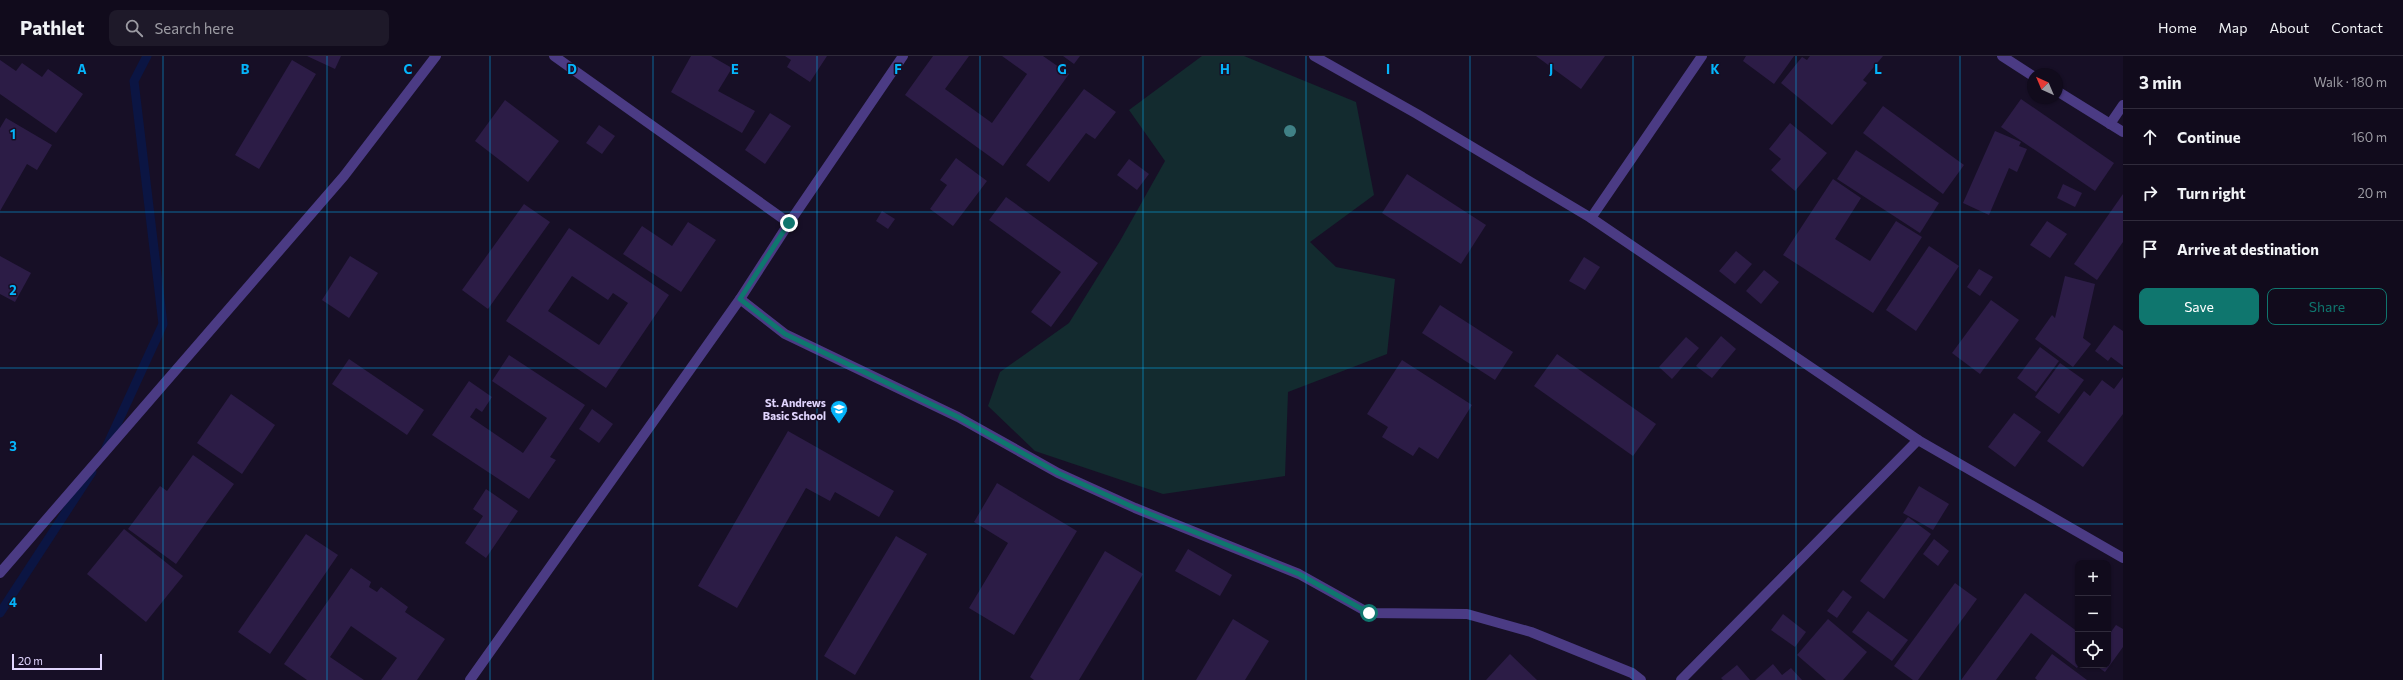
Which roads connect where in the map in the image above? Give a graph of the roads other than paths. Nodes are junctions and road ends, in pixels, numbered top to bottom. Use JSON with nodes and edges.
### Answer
{"nodes":[{"id":1,"x":436,"y":56,"type":"edge"},
{"id":2,"x":554,"y":56,"type":"edge"},
{"id":3,"x":903,"y":56,"type":"edge"},
{"id":4,"x":1314,"y":56,"type":"edge"},
{"id":5,"x":1702,"y":56,"type":"edge"},
{"id":6,"x":2002,"y":56,"type":"edge"},
{"id":7,"x":2027,"y":72,"type":"edge"},
{"id":8,"x":2063,"y":95,"type":"edge"},
{"id":9,"x":2123,"y":105,"type":"edge"},
{"id":10,"x":2110,"y":124,"type":"junction"},
{"id":11,"x":2123,"y":132,"type":"edge"},
{"id":12,"x":1591,"y":218,"type":"junction"},
{"id":13,"x":789,"y":223,"type":"junction"},
{"id":14,"x":740,"y":299,"type":"junction"},
{"id":15,"x":1918,"y":440,"type":"junction"},
{"id":16,"x":2123,"y":558,"type":"edge"},
{"id":17,"x":0,"y":573,"type":"edge"},
{"id":18,"x":470,"y":680,"type":"edge"},
{"id":19,"x":1641,"y":680,"type":"edge"},
{"id":20,"x":1681,"y":680,"type":"edge"}],
"edges":[{"from":1,"to":17,"type":"street"},
{"from":2,"to":13,"type":"street"},
{"from":3,"to":13,"type":"street"},
{"from":4,"to":12,"type":"street"},
{"from":5,"to":12,"type":"street"},
{"from":6,"to":7,"type":"street"},
{"from":8,"to":10,"type":"street"},
{"from":9,"to":10,"type":"street"},
{"from":10,"to":11,"type":"street"},
{"from":12,"to":15,"type":"street"},
{"from":13,"to":14,"type":"street"},
{"from":14,"to":18,"type":"street"},
{"from":14,"to":19,"type":"street"},
{"from":15,"to":16,"type":"street"},
{"from":15,"to":20,"type":"street"}]}
